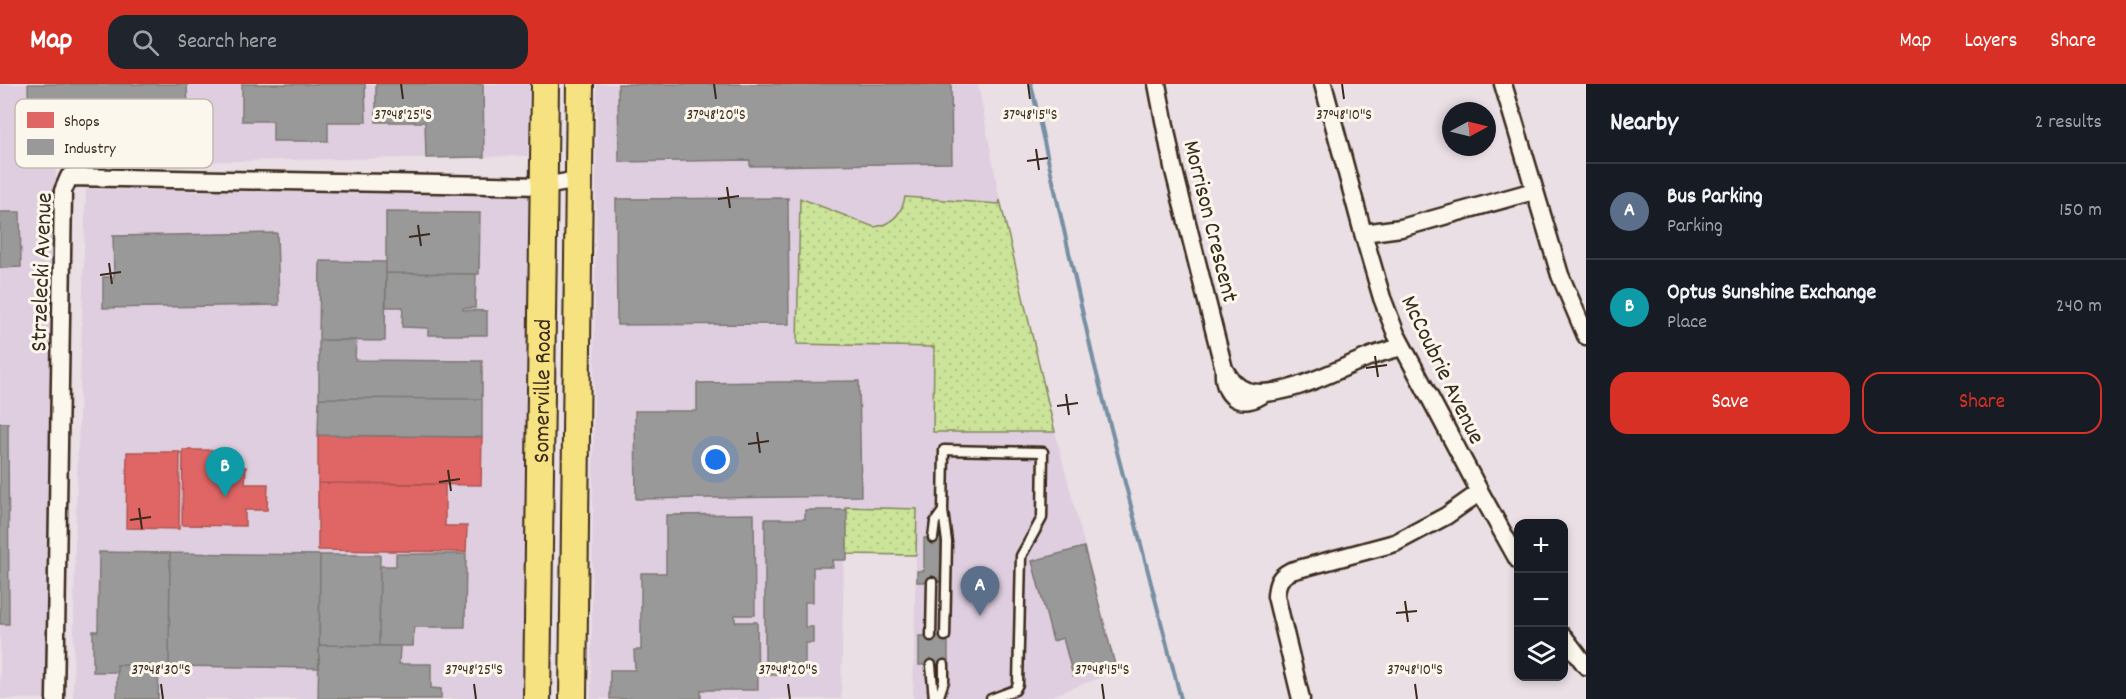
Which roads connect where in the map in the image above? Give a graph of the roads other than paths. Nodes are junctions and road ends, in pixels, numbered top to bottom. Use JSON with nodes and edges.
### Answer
{"nodes":[{"id":1,"x":545,"y":84,"type":"edge"},
{"id":2,"x":580,"y":84,"type":"edge"},
{"id":3,"x":1157,"y":84,"type":"edge"},
{"id":4,"x":1323,"y":84,"type":"edge"},
{"id":5,"x":1503,"y":84,"type":"edge"},
{"id":6,"x":579,"y":180,"type":"junction"},
{"id":7,"x":544,"y":186,"type":"junction"},
{"id":8,"x":1534,"y":191,"type":"junction"},
{"id":9,"x":1364,"y":239,"type":"junction"},
{"id":10,"x":1586,"y":336,"type":"edge"},
{"id":11,"x":1399,"y":341,"type":"junction"},
{"id":12,"x":1482,"y":497,"type":"junction"},
{"id":13,"x":943,"y":511,"type":"junction"},
{"id":14,"x":933,"y":538,"type":"dead end"},
{"id":15,"x":1514,"y":553,"type":"edge"},
{"id":16,"x":932,"y":582,"type":"dead end"},
{"id":17,"x":931,"y":636,"type":"dead end"},
{"id":18,"x":945,"y":636,"type":"dead end"},
{"id":19,"x":1568,"y":643,"type":"edge"},
{"id":20,"x":931,"y":665,"type":"dead end"},
{"id":21,"x":944,"y":665,"type":"dead end"},
{"id":22,"x":1586,"y":666,"type":"edge"},
{"id":23,"x":55,"y":699,"type":"edge"},
{"id":24,"x":537,"y":699,"type":"edge"},
{"id":25,"x":573,"y":699,"type":"edge"},
{"id":26,"x":934,"y":699,"type":"edge"},
{"id":27,"x":938,"y":699,"type":"edge"},
{"id":28,"x":991,"y":699,"type":"edge"},
{"id":29,"x":1301,"y":699,"type":"edge"}],
"edges":[{"from":1,"to":7,"type":"main road","name":"Somerville Road"},
{"from":2,"to":6,"type":"main road","name":"Somerville Road"},
{"from":3,"to":11,"type":"street","name":"Morrison Crescent"},
{"from":4,"to":9,"type":"street","name":"McCoubrie Avenue"},
{"from":5,"to":8,"type":"street"},
{"from":6,"to":7,"type":"street","name":"Strzelecki Avenue"},
{"from":6,"to":25,"type":"main road","name":"Somerville Road"},
{"from":7,"to":23,"type":"street","name":"Strzelecki Avenue"},
{"from":7,"to":24,"type":"main road","name":"Somerville Road"},
{"from":8,"to":9,"type":"street"},
{"from":8,"to":10,"type":"street"},
{"from":9,"to":11,"type":"street","name":"McCoubrie Avenue"},
{"from":11,"to":12,"type":"street","name":"McCoubrie Avenue"},
{"from":12,"to":15,"type":"street","name":"McCoubrie Avenue"},
{"from":12,"to":29,"type":"street"},
{"from":13,"to":14,"type":"lane"},
{"from":13,"to":18,"type":"lane"},
{"from":13,"to":28,"type":"lane"},
{"from":16,"to":17,"type":"lane"},
{"from":19,"to":22,"type":"street"},
{"from":20,"to":26,"type":"lane"},
{"from":21,"to":27,"type":"lane"}]}
